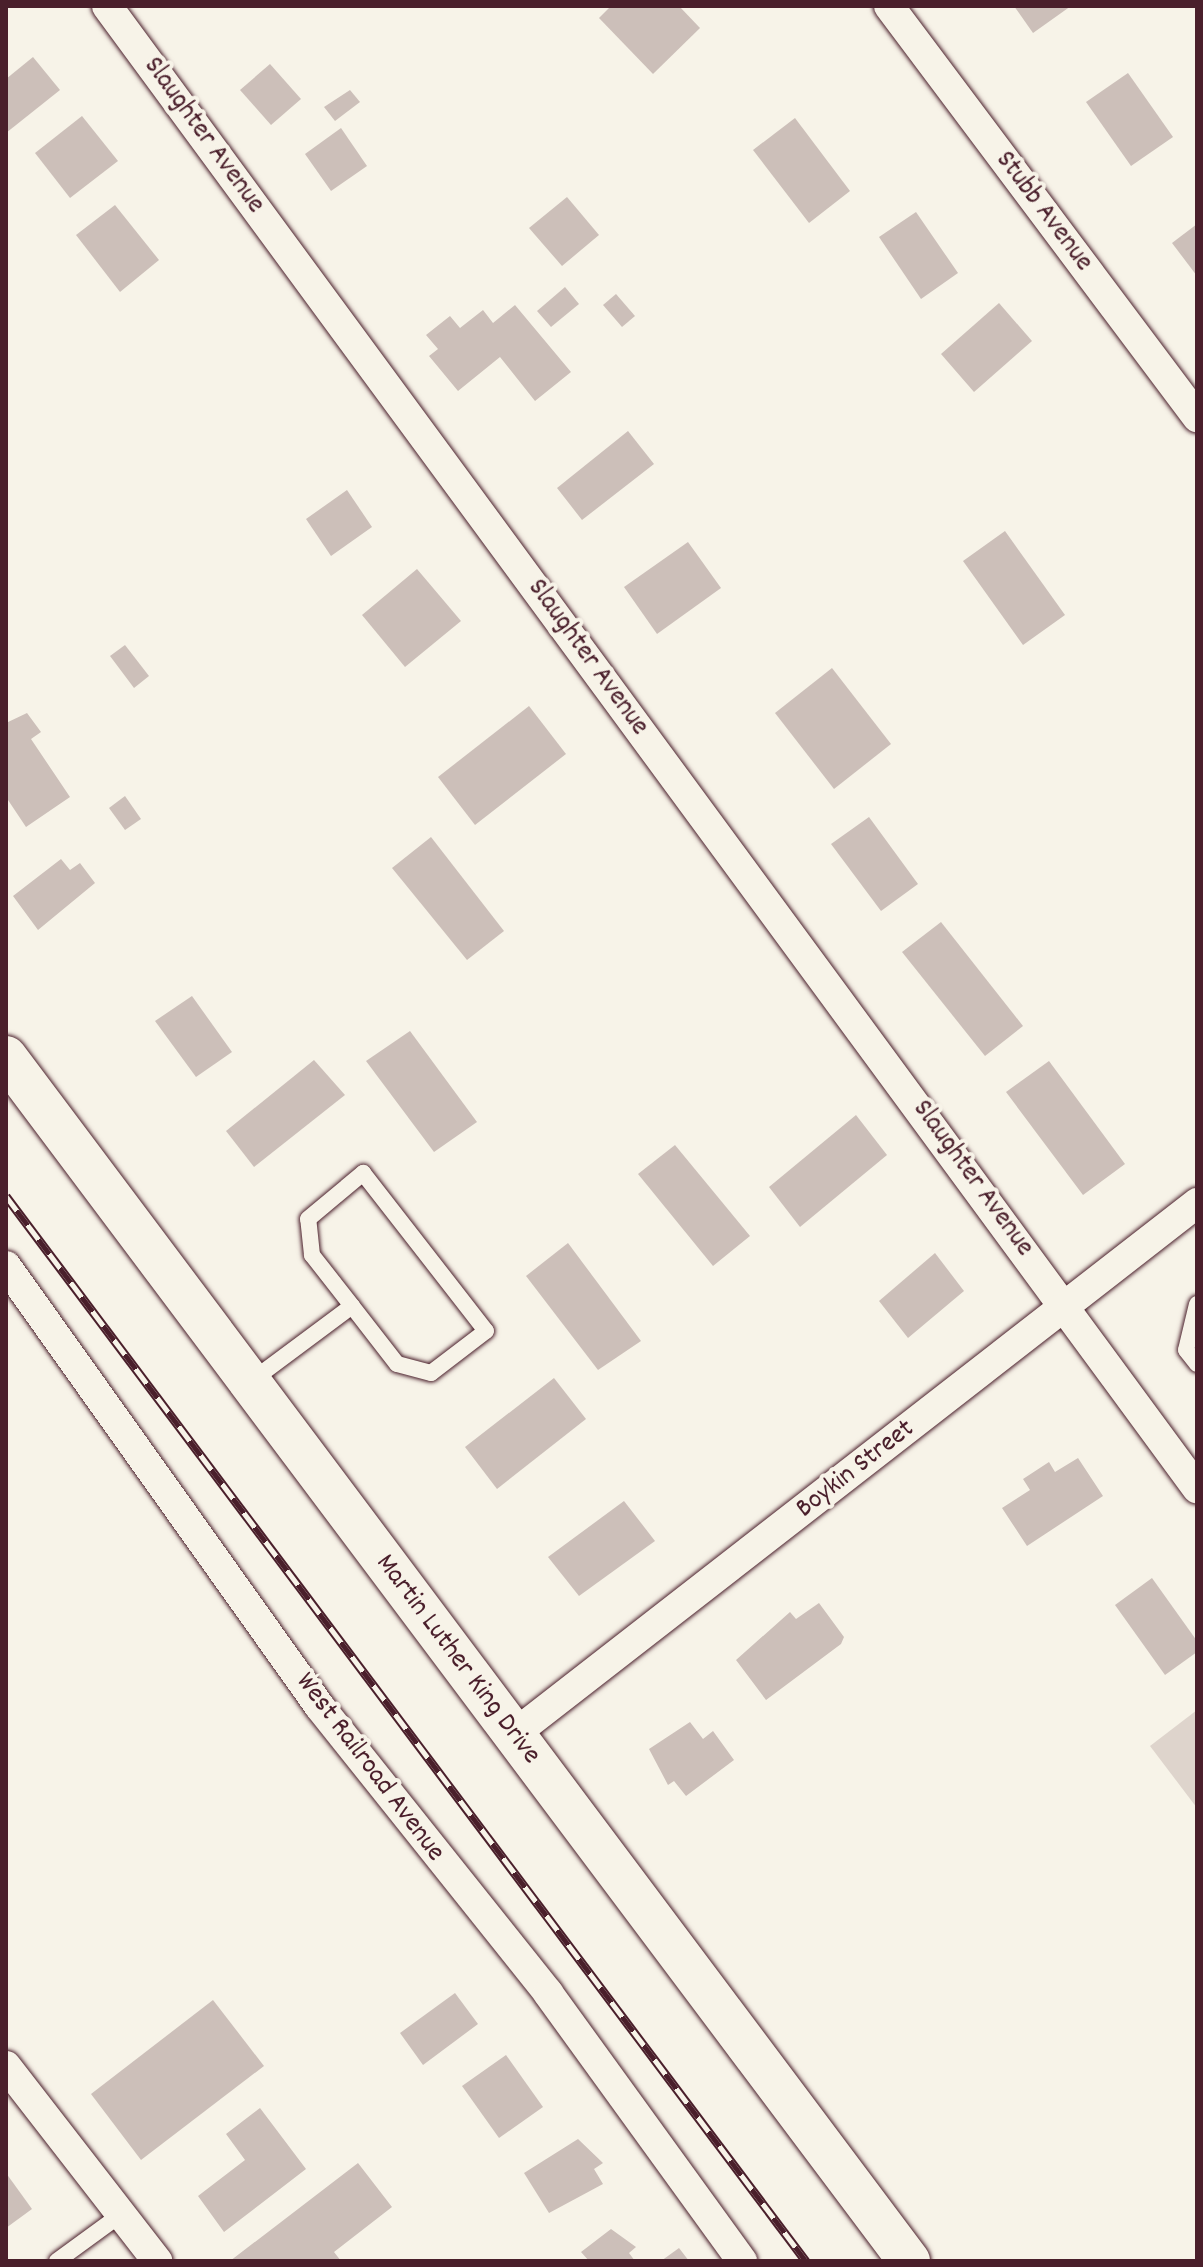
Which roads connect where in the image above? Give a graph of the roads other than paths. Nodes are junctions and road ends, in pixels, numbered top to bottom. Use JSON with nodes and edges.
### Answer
{"nodes":[{"id":1,"x":107,"y":6,"type":"edge"},
{"id":2,"x":889,"y":6,"type":"edge"},
{"id":3,"x":1197,"y":417,"type":"edge"},
{"id":4,"x":6,"y":1057,"type":"edge"},
{"id":5,"x":1197,"y":1203,"type":"edge"},
{"id":6,"x":6,"y":1266,"type":"edge"},
{"id":7,"x":1197,"y":1304,"type":"edge"},
{"id":8,"x":352,"y":1306,"type":"junction"},
{"id":9,"x":1069,"y":1309,"type":"junction"},
{"id":10,"x":1197,"y":1364,"type":"edge"},
{"id":11,"x":249,"y":1383,"type":"junction"},
{"id":12,"x":1197,"y":1488,"type":"edge"},
{"id":13,"x":513,"y":1735,"type":"junction"},
{"id":14,"x":6,"y":2066,"type":"edge"},
{"id":15,"x":120,"y":2215,"type":"junction"},
{"id":16,"x":57,"y":2261,"type":"edge"},
{"id":17,"x":157,"y":2261,"type":"edge"},
{"id":18,"x":742,"y":2261,"type":"edge"},
{"id":19,"x":909,"y":2261,"type":"edge"}],
"edges":[{"from":1,"to":9,"type":"street","name":"Slaughter Avenue"},
{"from":2,"to":3,"type":"street","name":"Stubb Avenue"},
{"from":4,"to":11,"type":"main road","name":"Martin Luther King Drive"},
{"from":5,"to":9,"type":"street","name":"Boykin Street"},
{"from":6,"to":18,"type":"street","name":"West Railroad Avenue"},
{"from":7,"to":10,"type":"lane"},
{"from":8,"to":8,"type":"lane"},
{"from":8,"to":11,"type":"lane"},
{"from":9,"to":12,"type":"street","name":"Slaughter Avenue"},
{"from":9,"to":13,"type":"street","name":"Boykin Street"},
{"from":11,"to":13,"type":"main road","name":"Martin Luther King Drive"},
{"from":13,"to":19,"type":"main road","name":"Martin Luther King Drive"},
{"from":14,"to":15,"type":"street"},
{"from":15,"to":16,"type":"lane"},
{"from":15,"to":17,"type":"street"}]}
